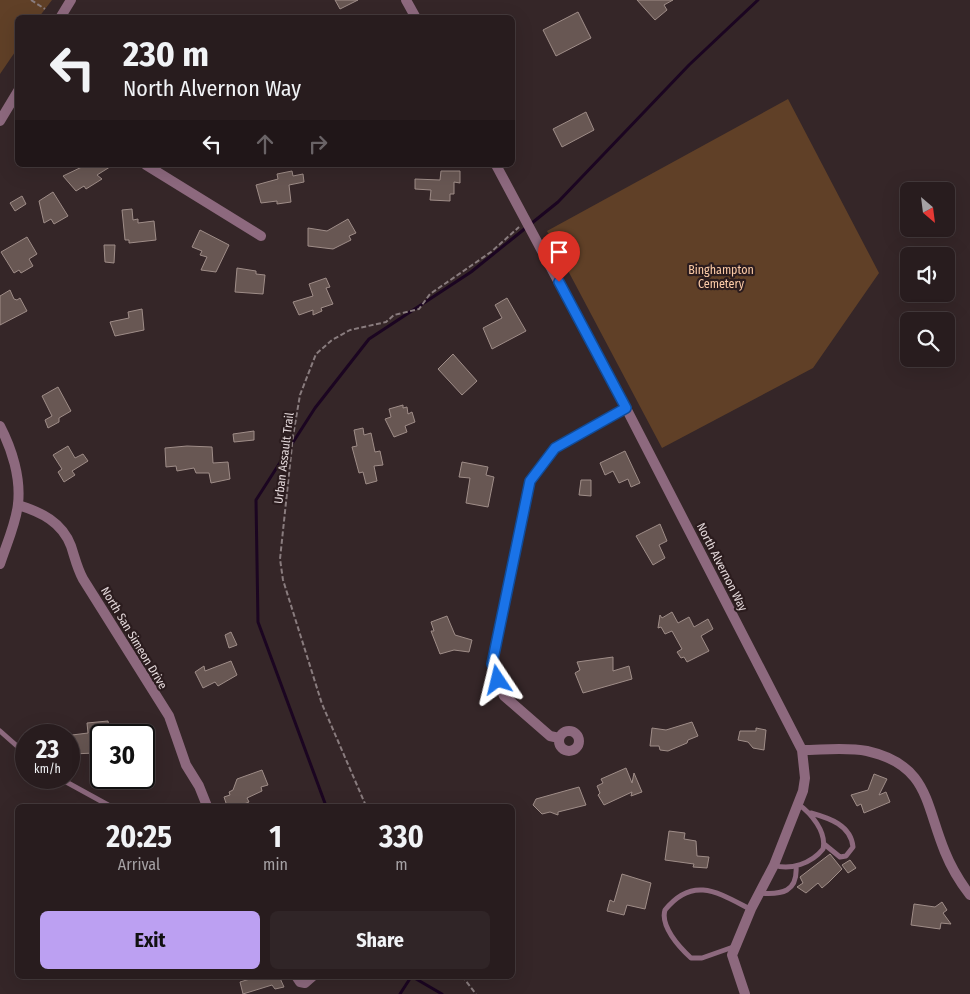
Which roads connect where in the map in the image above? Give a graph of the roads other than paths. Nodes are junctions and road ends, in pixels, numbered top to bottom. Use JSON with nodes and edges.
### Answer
{"nodes":[{"id":1,"x":406,"y":0,"type":"edge"},
{"id":2,"x":69,"y":1,"type":"edge"},
{"id":3,"x":62,"y":15,"type":"edge"},
{"id":4,"x":414,"y":15,"type":"edge"},
{"id":5,"x":15,"y":96,"type":"edge"},
{"id":6,"x":0,"y":121,"type":"edge"},
{"id":7,"x":149,"y":167,"type":"edge"},
{"id":8,"x":497,"y":167,"type":"edge"},
{"id":9,"x":261,"y":236,"type":"dead end"},
{"id":10,"x":626,"y":408,"type":"junction"},
{"id":11,"x":0,"y":426,"type":"edge"},
{"id":12,"x":18,"y":505,"type":"junction"},
{"id":13,"x":0,"y":564,"type":"edge"},
{"id":14,"x":0,"y":731,"type":"edge"},
{"id":15,"x":559,"y":738,"type":"dead end"},
{"id":16,"x":15,"y":744,"type":"edge"},
{"id":17,"x":802,"y":750,"type":"junction"},
{"id":18,"x":80,"y":789,"type":"edge"},
{"id":19,"x":106,"y":804,"type":"edge"},
{"id":20,"x":206,"y":804,"type":"edge"},
{"id":21,"x":798,"y":804,"type":"junction"},
{"id":22,"x":810,"y":813,"type":"junction"},
{"id":23,"x":824,"y":843,"type":"junction"},
{"id":24,"x":774,"y":865,"type":"junction"},
{"id":25,"x":796,"y":866,"type":"junction"},
{"id":26,"x":759,"y":894,"type":"junction"},
{"id":27,"x":970,"y":895,"type":"edge"},
{"id":28,"x":751,"y":909,"type":"junction"},
{"id":29,"x":736,"y":945,"type":"junction"},
{"id":30,"x":298,"y":979,"type":"edge"},
{"id":31,"x":310,"y":979,"type":"edge"},
{"id":32,"x":744,"y":994,"type":"edge"}],
"edges":[{"from":1,"to":4,"type":"street"},
{"from":2,"to":3,"type":"street"},
{"from":5,"to":6,"type":"street"},
{"from":7,"to":9,"type":"street"},
{"from":8,"to":10,"type":"street","name":"North Alvernon Way"},
{"from":10,"to":15,"type":"street"},
{"from":10,"to":17,"type":"street","name":"North Alvernon Way"},
{"from":11,"to":12,"type":"street"},
{"from":12,"to":13,"type":"street"},
{"from":12,"to":20,"type":"street","name":"North San Simeon Drive"},
{"from":14,"to":16,"type":"lane"},
{"from":17,"to":21,"type":"street","name":"North Alvernon Way"},
{"from":17,"to":27,"type":"street"},
{"from":18,"to":19,"type":"lane"},
{"from":21,"to":22,"type":"lane"},
{"from":21,"to":24,"type":"street","name":"North Alvernon Way"},
{"from":22,"to":23,"type":"lane"},
{"from":22,"to":23,"type":"lane"},
{"from":23,"to":25,"type":"lane"},
{"from":24,"to":25,"type":"lane"},
{"from":24,"to":26,"type":"street","name":"North Alvernon Way"},
{"from":25,"to":26,"type":"lane"},
{"from":26,"to":28,"type":"street","name":"North Alvernon Way"},
{"from":28,"to":29,"type":"street","name":"North Alvernon Way"},
{"from":28,"to":29,"type":"lane"},
{"from":29,"to":32,"type":"street","name":"North Alvernon Way"},
{"from":30,"to":31,"type":"street"}]}
